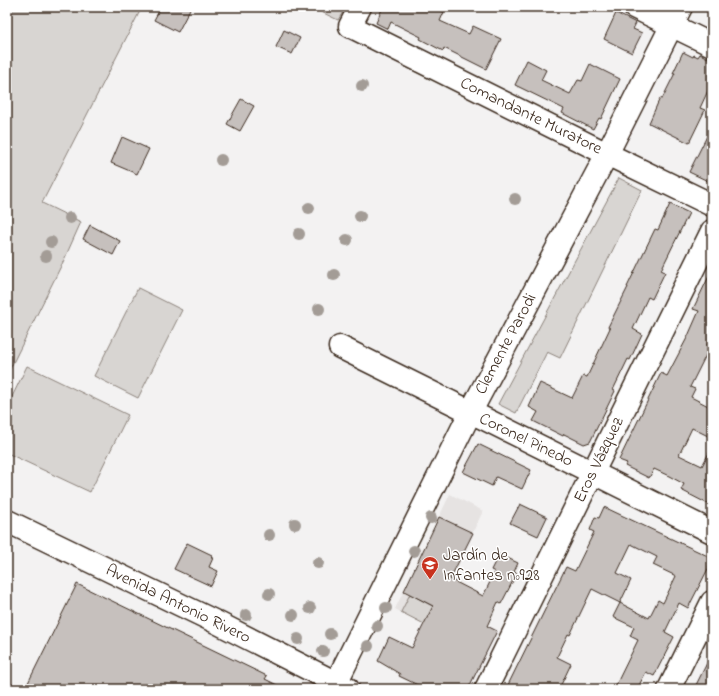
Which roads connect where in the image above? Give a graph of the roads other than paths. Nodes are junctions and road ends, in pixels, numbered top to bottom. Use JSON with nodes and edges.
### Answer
{"nodes":[{"id":1,"x":360,"y":7,"type":"edge"},
{"id":2,"x":634,"y":7,"type":"edge"},
{"id":3,"x":676,"y":16,"type":"edge"},
{"id":4,"x":712,"y":45,"type":"edge"},
{"id":5,"x":607,"y":154,"type":"junction"},
{"id":6,"x":712,"y":204,"type":"edge"},
{"id":7,"x":712,"y":231,"type":"edge"},
{"id":8,"x":340,"y":347,"type":"dead end"},
{"id":9,"x":470,"y":413,"type":"junction"},
{"id":10,"x":592,"y":473,"type":"junction"},
{"id":11,"x":7,"y":521,"type":"edge"},
{"id":12,"x":712,"y":532,"type":"edge"},
{"id":13,"x":712,"y":602,"type":"edge"},
{"id":14,"x":342,"y":686,"type":"edge"},
{"id":15,"x":486,"y":689,"type":"edge"},
{"id":16,"x":669,"y":689,"type":"edge"}],
"edges":[{"from":1,"to":5,"type":"street","name":"Comandante Muratore"},
{"from":2,"to":3,"type":"street"},
{"from":3,"to":4,"type":"street"},
{"from":3,"to":5,"type":"street","name":"Clemente Parodi"},
{"from":5,"to":6,"type":"street","name":"Comandante Muratore"},
{"from":5,"to":9,"type":"street","name":"Clemente Parodi"},
{"from":7,"to":10,"type":"street","name":"Eros Vázquez"},
{"from":8,"to":9,"type":"street","name":"Coronel Pinedo"},
{"from":9,"to":10,"type":"street","name":"Coronel Pinedo"},
{"from":9,"to":14,"type":"street","name":"Clemente Parodi"},
{"from":10,"to":12,"type":"street","name":"Coronel Pinedo"},
{"from":10,"to":15,"type":"street","name":"Eros Vázquez"},
{"from":11,"to":14,"type":"street","name":"Avenida Antonio Rivero"},
{"from":13,"to":16,"type":"street"}]}
